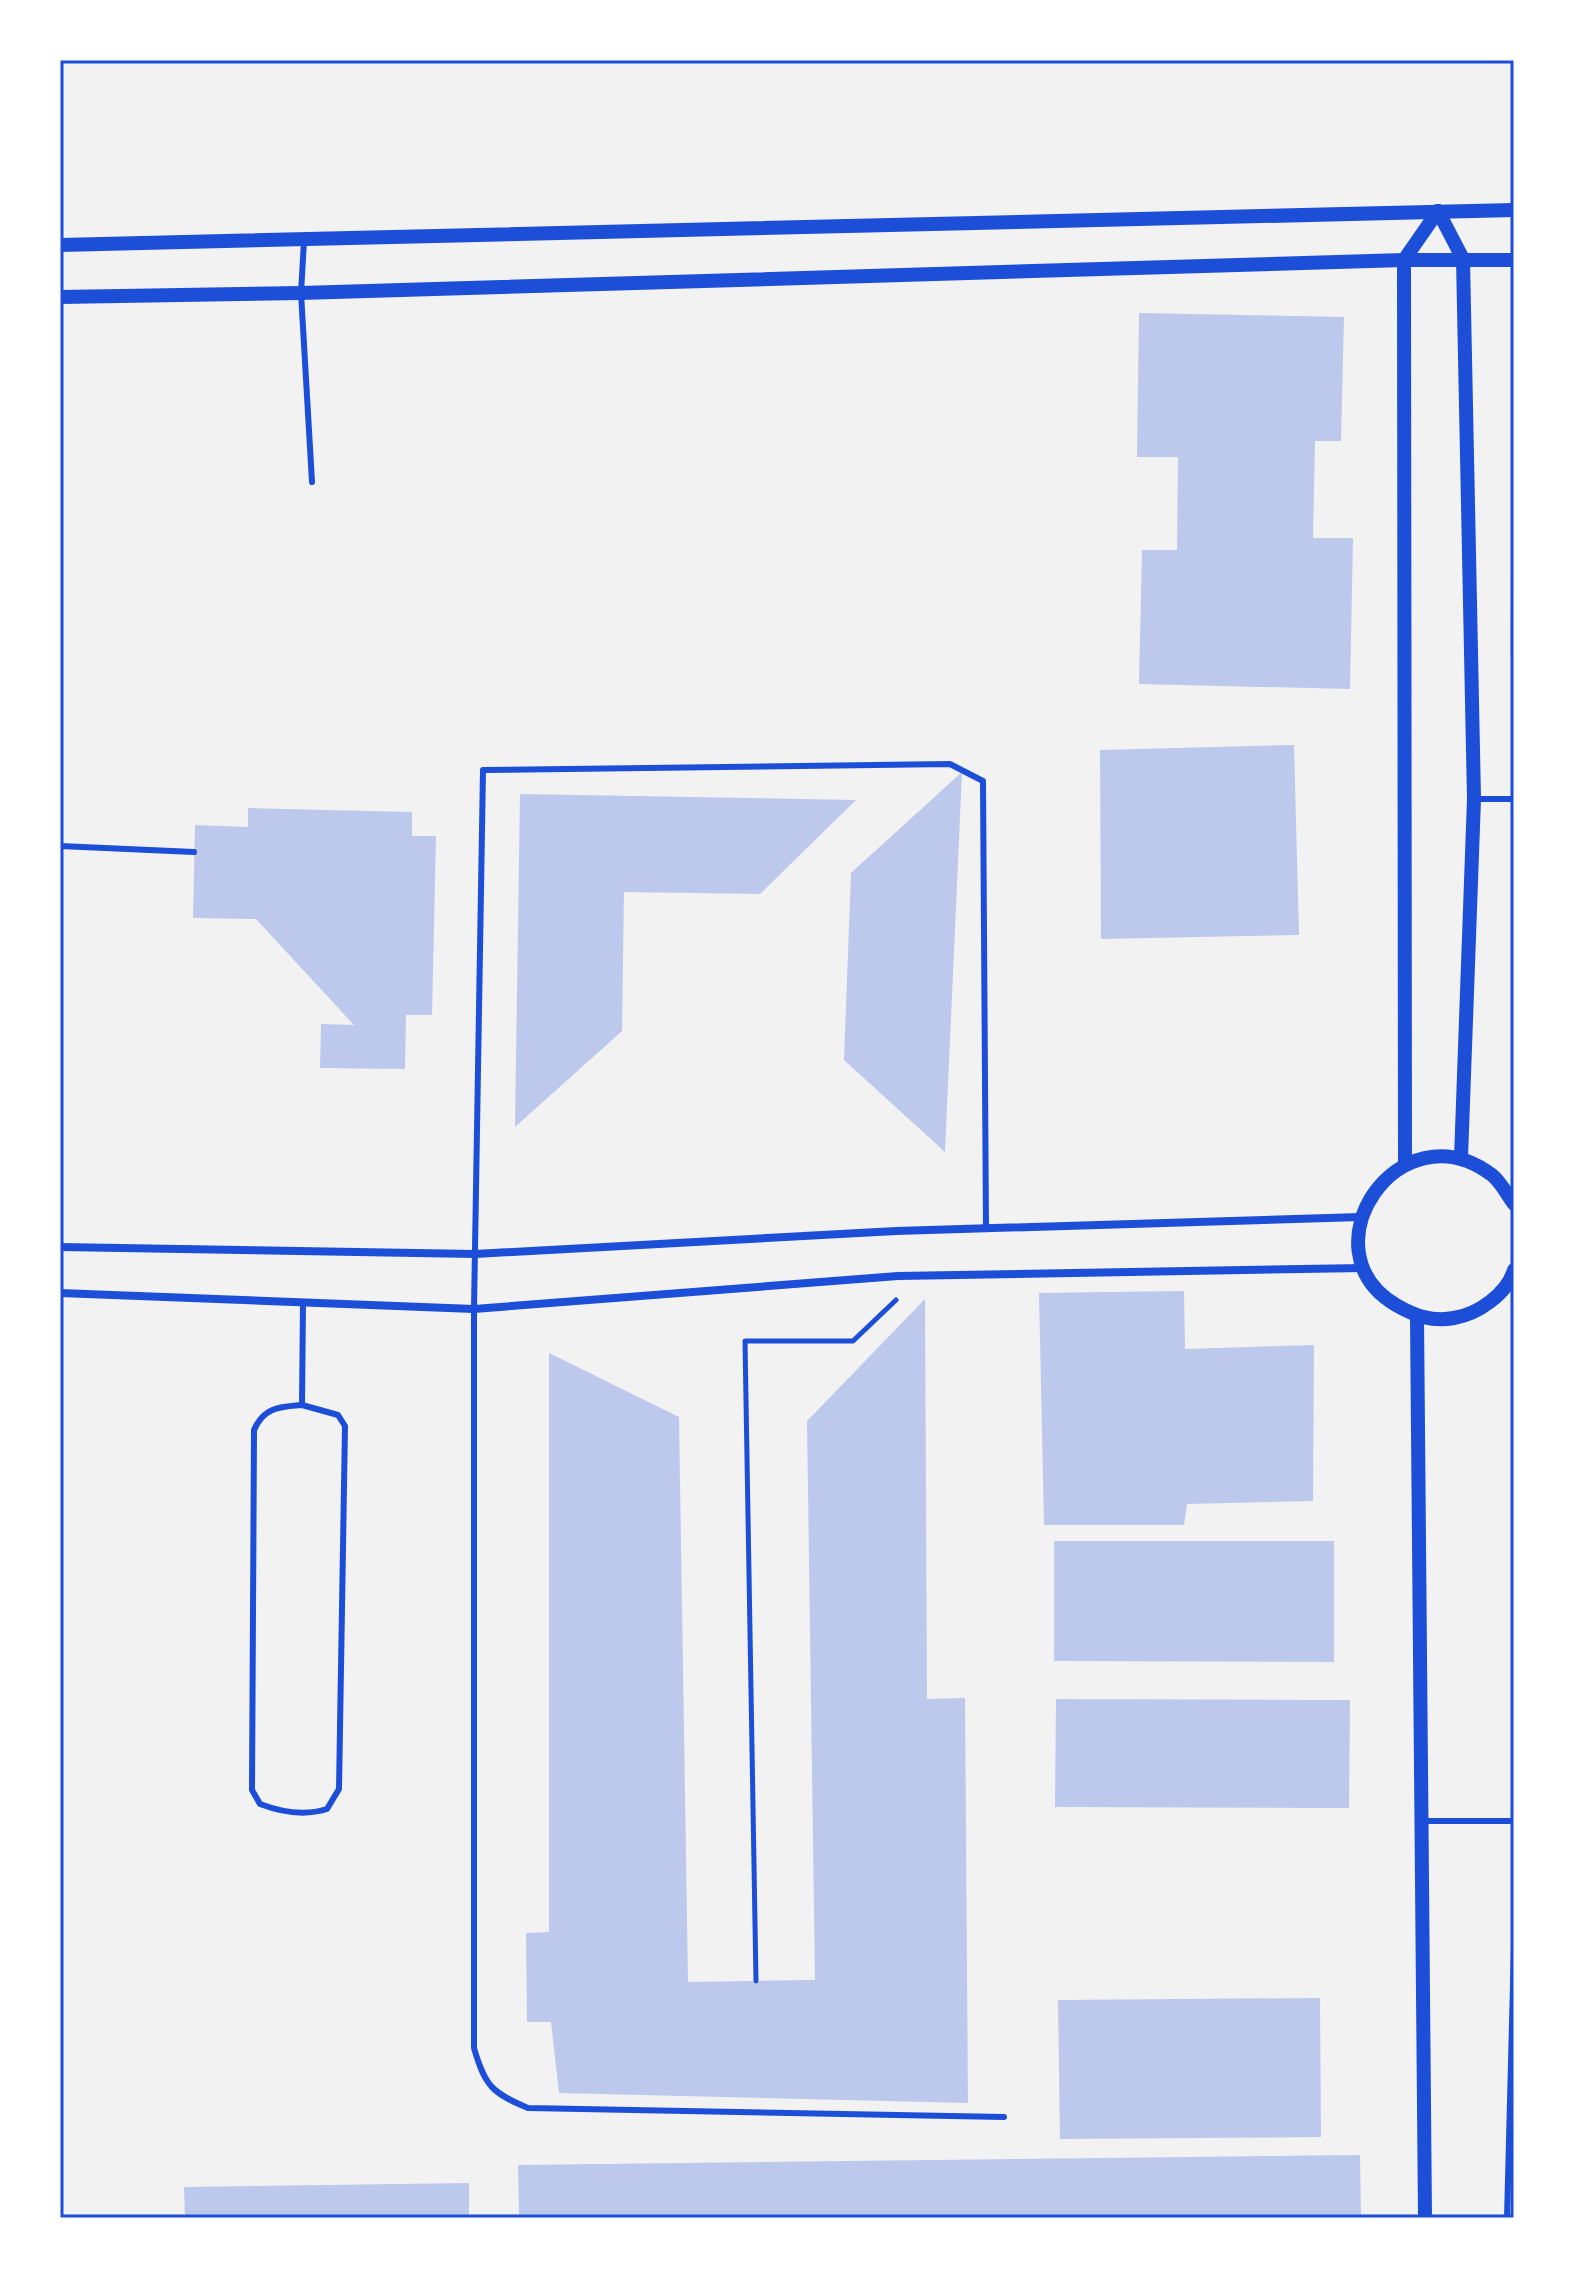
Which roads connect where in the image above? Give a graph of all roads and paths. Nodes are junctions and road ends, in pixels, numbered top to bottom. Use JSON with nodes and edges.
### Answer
{"nodes":[{"id":1,"x":1514,"y":210,"type":"edge"},
{"id":2,"x":1438,"y":211,"type":"junction"},
{"id":3,"x":304,"y":241,"type":"junction"},
{"id":4,"x":60,"y":245,"type":"edge"},
{"id":5,"x":1463,"y":259,"type":"junction"},
{"id":6,"x":1404,"y":260,"type":"junction"},
{"id":7,"x":1514,"y":260,"type":"edge"},
{"id":8,"x":301,"y":293,"type":"junction"},
{"id":9,"x":60,"y":297,"type":"edge"},
{"id":10,"x":312,"y":482,"type":"dead end"},
{"id":11,"x":1474,"y":799,"type":"junction"},
{"id":12,"x":1514,"y":799,"type":"edge"},
{"id":13,"x":60,"y":846,"type":"edge"},
{"id":14,"x":194,"y":852,"type":"dead end"},
{"id":15,"x":1461,"y":1158,"type":"junction"},
{"id":16,"x":1405,"y":1164,"type":"junction"},
{"id":17,"x":1514,"y":1204,"type":"edge"},
{"id":18,"x":1361,"y":1217,"type":"junction"},
{"id":19,"x":986,"y":1229,"type":"junction"},
{"id":20,"x":60,"y":1247,"type":"edge"},
{"id":21,"x":475,"y":1254,"type":"junction"},
{"id":22,"x":1364,"y":1268,"type":"junction"},
{"id":23,"x":1514,"y":1270,"type":"edge"},
{"id":24,"x":60,"y":1293,"type":"edge"},
{"id":25,"x":897,"y":1299,"type":"dead end"},
{"id":26,"x":303,"y":1302,"type":"junction"},
{"id":27,"x":474,"y":1309,"type":"junction"},
{"id":28,"x":1417,"y":1317,"type":"junction"},
{"id":29,"x":302,"y":1405,"type":"junction"},
{"id":30,"x":1421,"y":1821,"type":"junction"},
{"id":31,"x":1514,"y":1821,"type":"edge"},
{"id":32,"x":1514,"y":1946,"type":"edge"},
{"id":33,"x":756,"y":1981,"type":"dead end"},
{"id":34,"x":1004,"y":2117,"type":"dead end"},
{"id":35,"x":1425,"y":2218,"type":"edge"},
{"id":36,"x":1507,"y":2218,"type":"edge"}],
"edges":[{"from":1,"to":2,"type":"street"},
{"from":2,"to":3,"type":"street"},
{"from":2,"to":5,"type":"street"},
{"from":2,"to":6,"type":"street"},
{"from":3,"to":4,"type":"street"},
{"from":3,"to":8,"type":"lane"},
{"from":5,"to":6,"type":"street"},
{"from":5,"to":7,"type":"street"},
{"from":5,"to":11,"type":"street"},
{"from":6,"to":8,"type":"street"},
{"from":6,"to":16,"type":"street"},
{"from":8,"to":9,"type":"street"},
{"from":8,"to":10,"type":"lane"},
{"from":11,"to":12,"type":"lane"},
{"from":11,"to":15,"type":"street"},
{"from":13,"to":14,"type":"lane"},
{"from":15,"to":16,"type":"street"},
{"from":15,"to":17,"type":"street"},
{"from":16,"to":18,"type":"street"},
{"from":18,"to":19,"type":"street"},
{"from":18,"to":22,"type":"street"},
{"from":19,"to":21,"type":"street"},
{"from":19,"to":21,"type":"lane"},
{"from":20,"to":21,"type":"street"},
{"from":21,"to":27,"type":"lane"},
{"from":22,"to":27,"type":"street"},
{"from":22,"to":28,"type":"street"},
{"from":23,"to":28,"type":"street"},
{"from":24,"to":26,"type":"street"},
{"from":25,"to":33,"type":"path"},
{"from":26,"to":27,"type":"street"},
{"from":26,"to":29,"type":"lane"},
{"from":27,"to":34,"type":"lane"},
{"from":28,"to":30,"type":"street"},
{"from":29,"to":29,"type":"lane"},
{"from":30,"to":31,"type":"lane"},
{"from":30,"to":35,"type":"street"},
{"from":32,"to":36,"type":"lane"}]}
